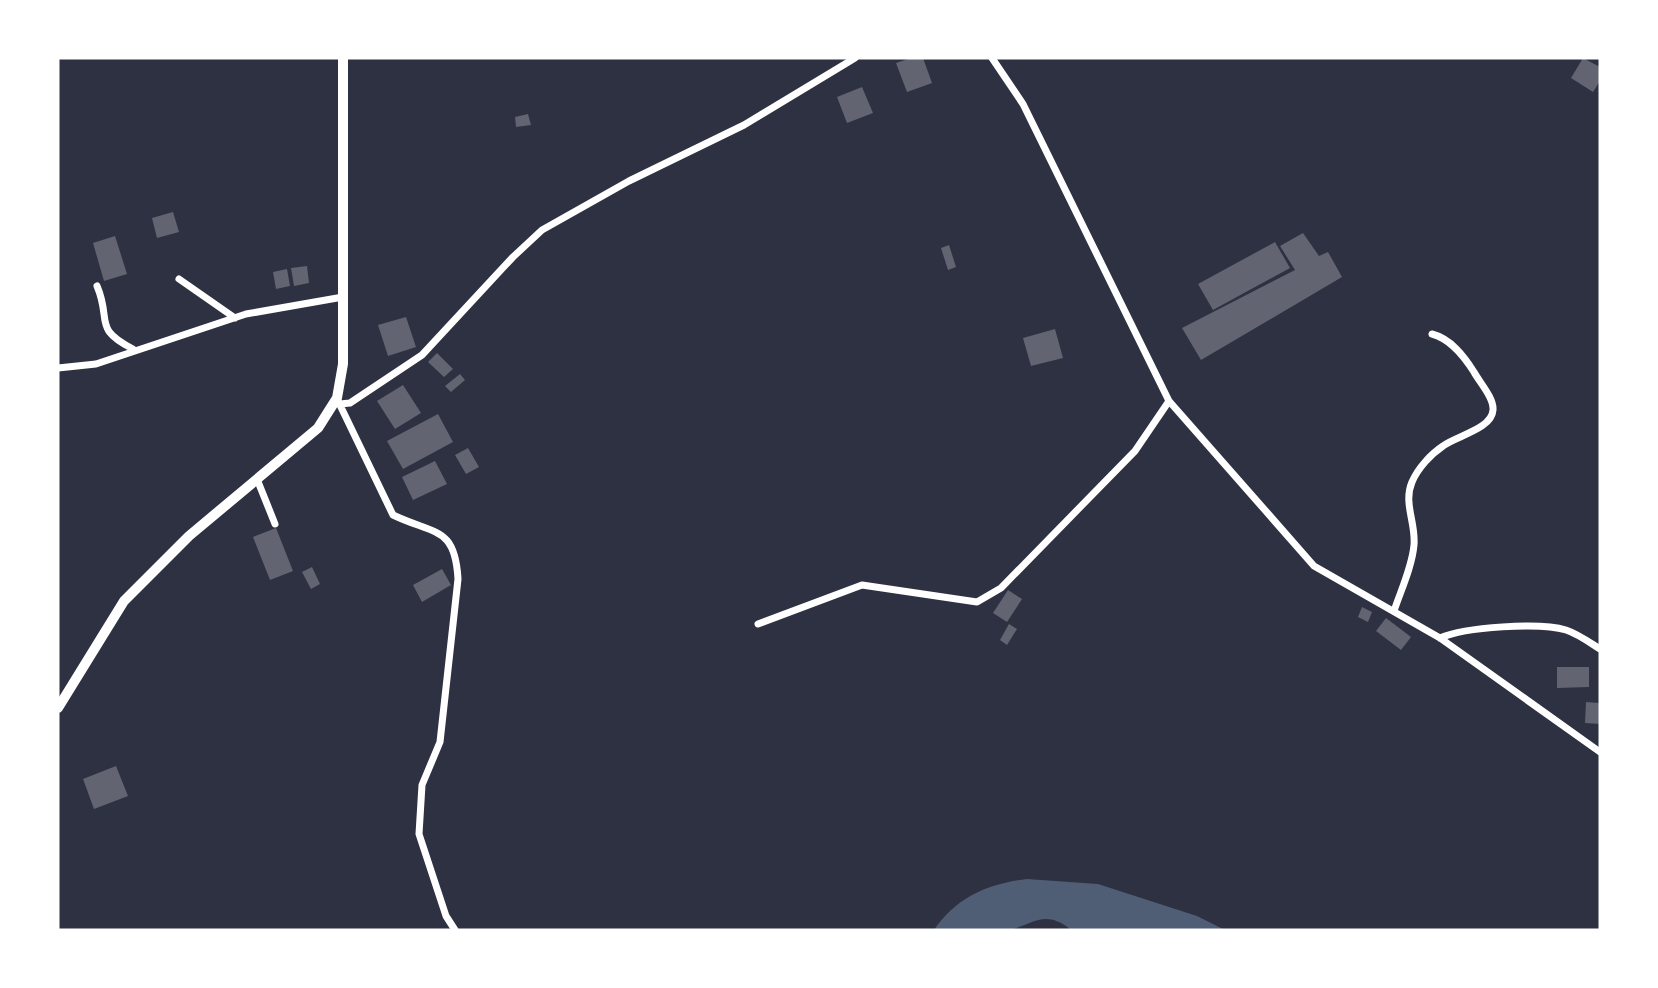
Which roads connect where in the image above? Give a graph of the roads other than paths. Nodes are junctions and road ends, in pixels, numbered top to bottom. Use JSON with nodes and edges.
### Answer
{"nodes":[{"id":1,"x":344,"y":58,"type":"edge"},
{"id":2,"x":855,"y":58,"type":"edge"},
{"id":3,"x":992,"y":58,"type":"edge"},
{"id":4,"x":179,"y":278,"type":"dead end"},
{"id":5,"x":97,"y":286,"type":"dead end"},
{"id":6,"x":343,"y":297,"type":"junction"},
{"id":7,"x":235,"y":318,"type":"junction"},
{"id":8,"x":1432,"y":334,"type":"dead end"},
{"id":9,"x":133,"y":349,"type":"junction"},
{"id":10,"x":58,"y":368,"type":"edge"},
{"id":11,"x":339,"y":401,"type":"junction"},
{"id":12,"x":1170,"y":401,"type":"junction"},
{"id":13,"x":257,"y":479,"type":"junction"},
{"id":14,"x":275,"y":524,"type":"dead end"},
{"id":15,"x":1394,"y":611,"type":"junction"},
{"id":16,"x":758,"y":624,"type":"dead end"},
{"id":17,"x":1440,"y":638,"type":"junction"},
{"id":18,"x":1600,"y":649,"type":"edge"},
{"id":19,"x":58,"y":708,"type":"edge"},
{"id":20,"x":1600,"y":752,"type":"edge"},
{"id":21,"x":455,"y":930,"type":"edge"}],
"edges":[{"from":1,"to":6,"type":"street"},
{"from":2,"to":11,"type":"street"},
{"from":3,"to":12,"type":"street"},
{"from":4,"to":7,"type":"street"},
{"from":5,"to":9,"type":"street"},
{"from":6,"to":7,"type":"street"},
{"from":6,"to":11,"type":"street"},
{"from":7,"to":9,"type":"street"},
{"from":8,"to":15,"type":"street"},
{"from":9,"to":10,"type":"street"},
{"from":11,"to":13,"type":"street"},
{"from":11,"to":21,"type":"street"},
{"from":12,"to":15,"type":"street"},
{"from":12,"to":16,"type":"street"},
{"from":13,"to":14,"type":"street"},
{"from":13,"to":19,"type":"street"},
{"from":15,"to":17,"type":"street"},
{"from":17,"to":18,"type":"street"},
{"from":17,"to":20,"type":"street"}]}
